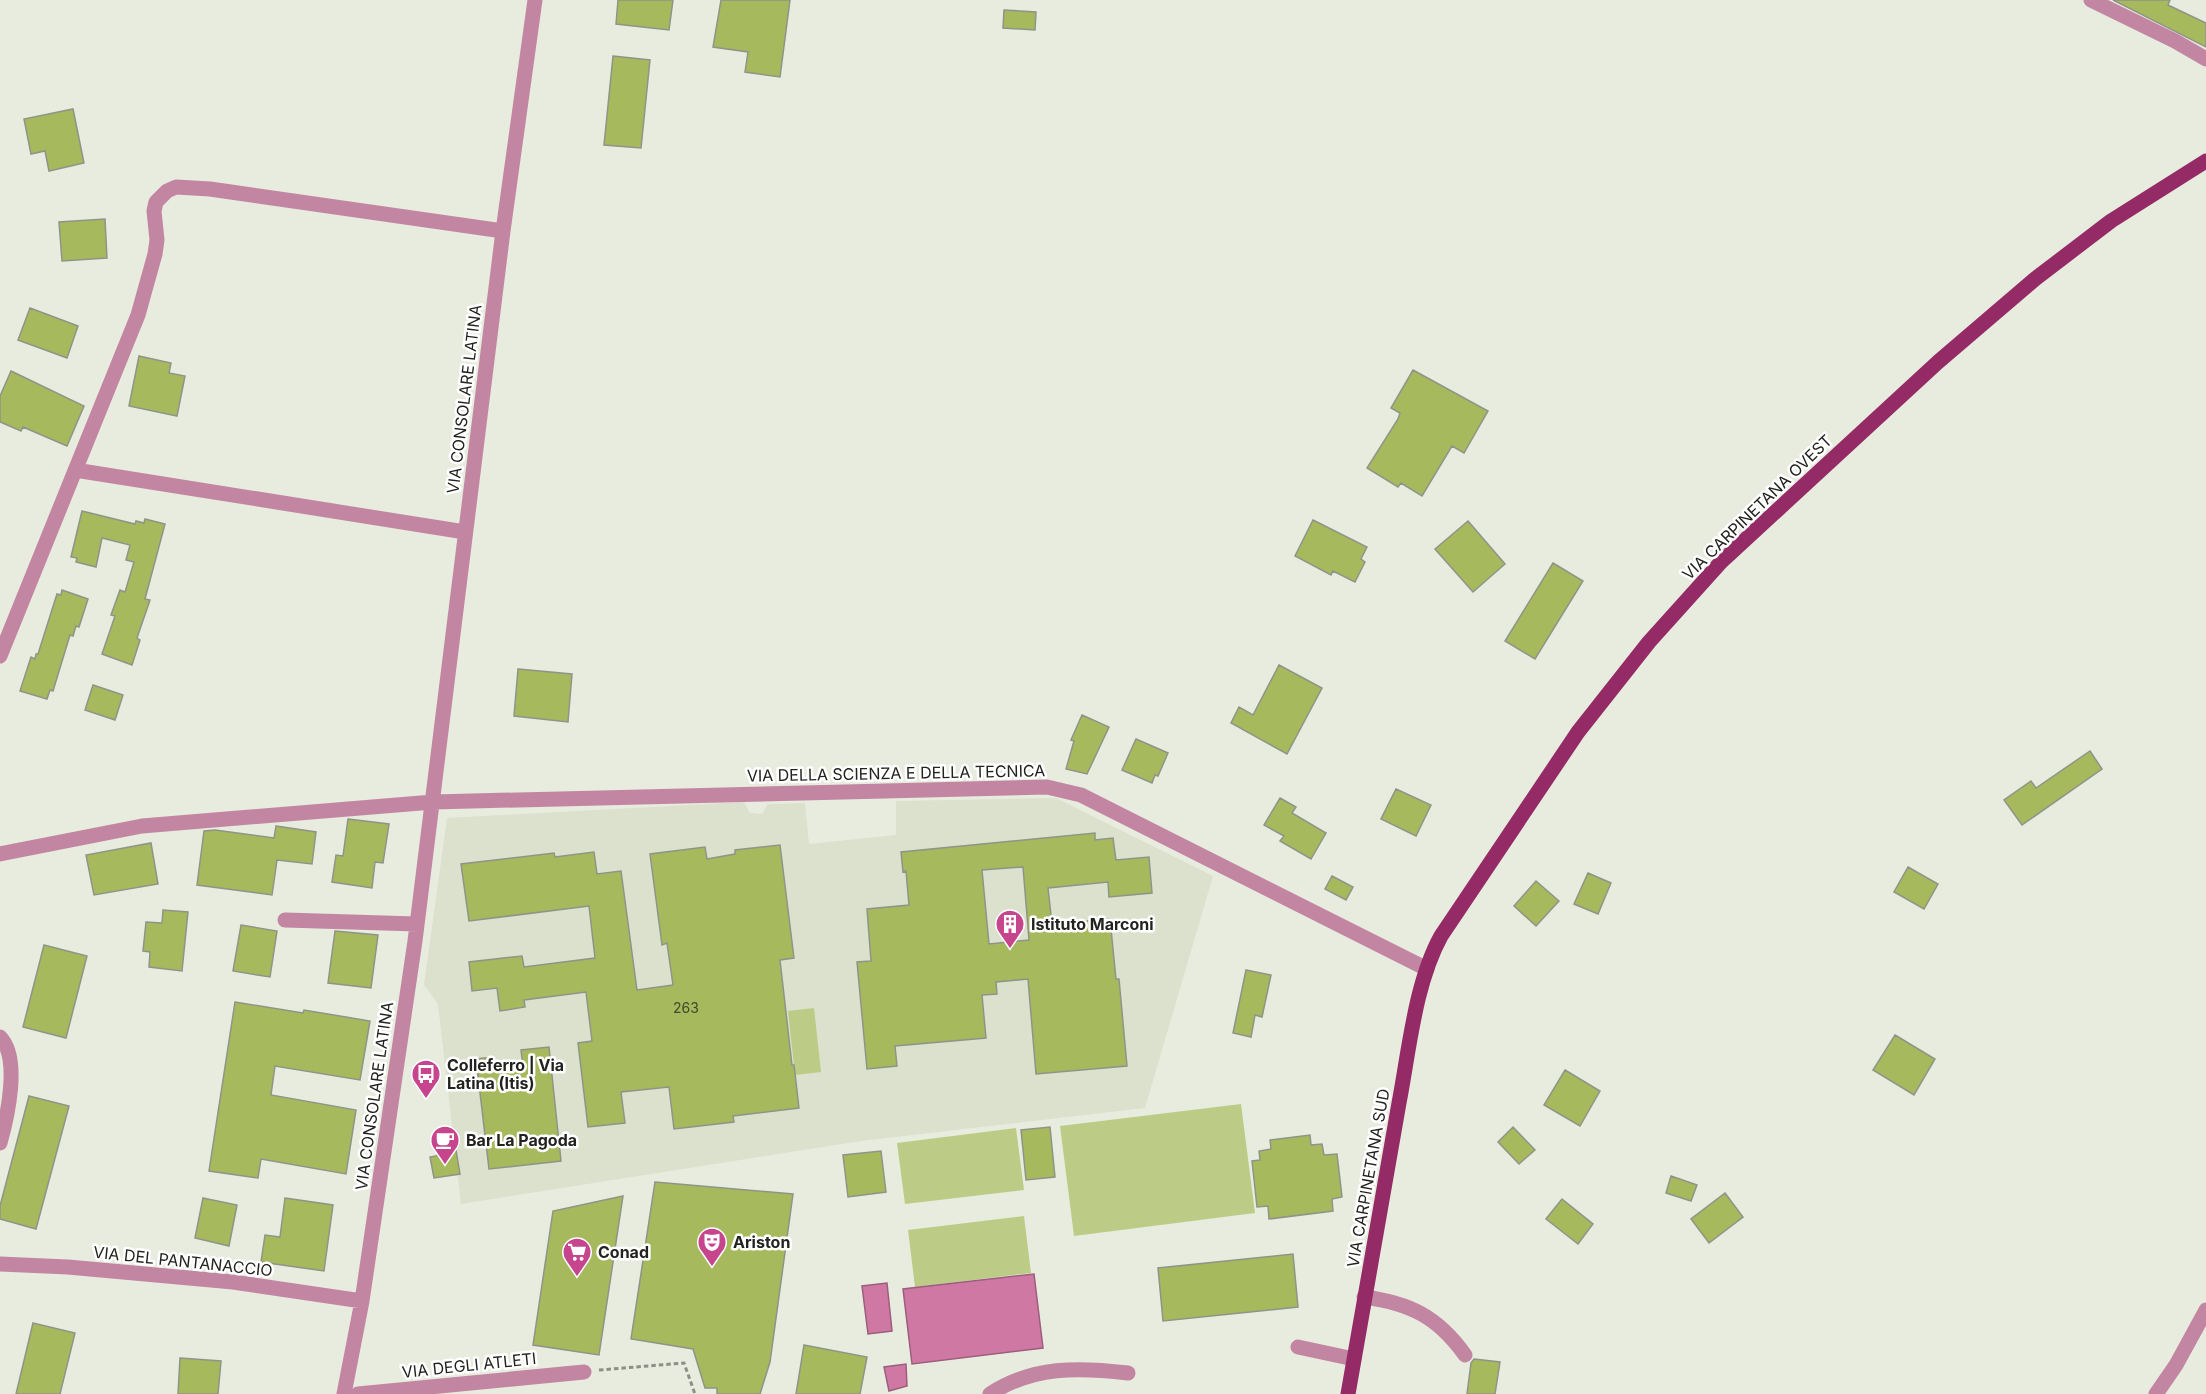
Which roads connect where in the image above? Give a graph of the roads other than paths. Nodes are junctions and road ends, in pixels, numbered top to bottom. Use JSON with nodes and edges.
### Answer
{"nodes":[{"id":1,"x":535,"y":0,"type":"edge"},
{"id":2,"x":2091,"y":0,"type":"edge"},
{"id":3,"x":2206,"y":58,"type":"edge"},
{"id":4,"x":2206,"y":161,"type":"edge"},
{"id":5,"x":503,"y":231,"type":"junction"},
{"id":6,"x":75,"y":470,"type":"junction"},
{"id":7,"x":465,"y":532,"type":"junction"},
{"id":8,"x":0,"y":656,"type":"edge"},
{"id":9,"x":433,"y":802,"type":"junction"},
{"id":10,"x":0,"y":854,"type":"edge"},
{"id":11,"x":285,"y":920,"type":"dead end"},
{"id":12,"x":417,"y":924,"type":"junction"},
{"id":13,"x":1427,"y":969,"type":"junction"},
{"id":14,"x":0,"y":1037,"type":"edge"},
{"id":15,"x":0,"y":1143,"type":"edge"},
{"id":16,"x":0,"y":1264,"type":"edge"},
{"id":17,"x":1364,"y":1297,"type":"junction"},
{"id":18,"x":362,"y":1301,"type":"junction"},
{"id":19,"x":2206,"y":1310,"type":"edge"},
{"id":20,"x":1298,"y":1347,"type":"dead end"},
{"id":21,"x":1465,"y":1355,"type":"dead end"},
{"id":22,"x":1354,"y":1359,"type":"junction"},
{"id":23,"x":584,"y":1372,"type":"road end"},
{"id":24,"x":1128,"y":1373,"type":"dead end"},
{"id":25,"x":344,"y":1394,"type":"edge"},
{"id":26,"x":358,"y":1394,"type":"edge"},
{"id":27,"x":990,"y":1394,"type":"edge"},
{"id":28,"x":1348,"y":1394,"type":"edge"},
{"id":29,"x":2156,"y":1394,"type":"edge"}],
"edges":[{"from":1,"to":5,"type":"street","name":"VIA CONSOLARE LATINA"},
{"from":2,"to":3,"type":"street"},
{"from":4,"to":13,"type":"main road","name":"VIA CARPINETANA OVEST"},
{"from":5,"to":6,"type":"street"},
{"from":5,"to":7,"type":"street","name":"VIA CONSOLARE LATINA"},
{"from":6,"to":7,"type":"street"},
{"from":6,"to":8,"type":"street"},
{"from":7,"to":9,"type":"street","name":"VIA CONSOLARE LATINA"},
{"from":9,"to":10,"type":"street"},
{"from":9,"to":12,"type":"street","name":"VIA CONSOLARE LATINA"},
{"from":9,"to":13,"type":"street","name":"VIA DELLA SCIENZA E DELLA TECNICA"},
{"from":11,"to":12,"type":"street"},
{"from":12,"to":18,"type":"street","name":"VIA CONSOLARE LATINA"},
{"from":13,"to":17,"type":"main road","name":"VIA CARPINETANA SUD"},
{"from":14,"to":15,"type":"street"},
{"from":16,"to":18,"type":"street","name":"VIA DEL PANTANACCIO"},
{"from":17,"to":21,"type":"street"},
{"from":17,"to":22,"type":"main road","name":"VIA CARPINETANA SUD"},
{"from":18,"to":25,"type":"street","name":"VIA CONSOLARE LATINA"},
{"from":19,"to":29,"type":"street"},
{"from":20,"to":22,"type":"street"},
{"from":22,"to":28,"type":"main road","name":"VIA CARPINETANA SUD"},
{"from":23,"to":26,"type":"street","name":"VIA DEGLI ATLETI"},
{"from":24,"to":27,"type":"street"}]}
